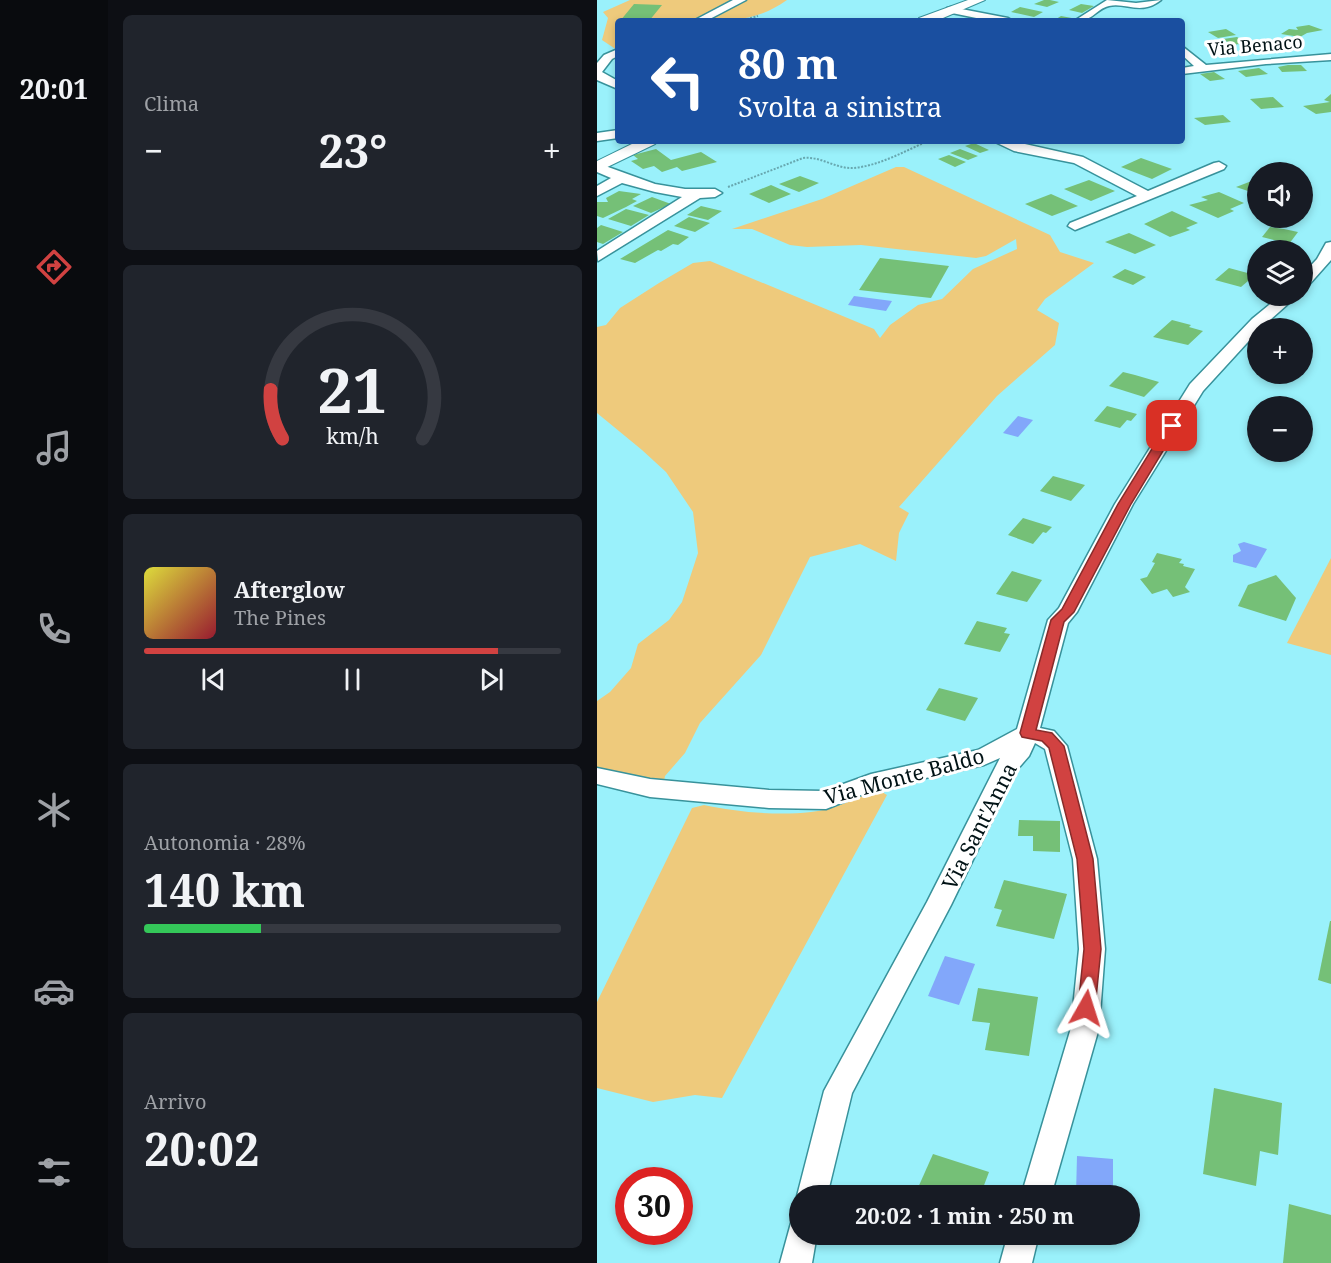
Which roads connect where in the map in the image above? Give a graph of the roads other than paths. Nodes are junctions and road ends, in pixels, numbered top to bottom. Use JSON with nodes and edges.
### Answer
{"nodes":[{"id":1,"x":741,"y":0,"type":"edge"},
{"id":2,"x":979,"y":0,"type":"edge"},
{"id":3,"x":1156,"y":0,"type":"edge"},
{"id":4,"x":951,"y":10,"type":"junction"},
{"id":5,"x":704,"y":18,"type":"edge"},
{"id":6,"x":931,"y":18,"type":"edge"},
{"id":7,"x":992,"y":18,"type":"edge"},
{"id":8,"x":1084,"y":18,"type":"edge"},
{"id":9,"x":1185,"y":52,"type":"edge"},
{"id":10,"x":615,"y":54,"type":"edge"},
{"id":11,"x":1331,"y":57,"type":"edge"},
{"id":12,"x":1203,"y":68,"type":"junction"},
{"id":13,"x":1185,"y":71,"type":"edge"},
{"id":14,"x":597,"y":72,"type":"edge"},
{"id":15,"x":615,"y":84,"type":"edge"},
{"id":16,"x":615,"y":134,"type":"edge"},
{"id":17,"x":597,"y":137,"type":"edge"},
{"id":18,"x":1008,"y":144,"type":"edge"},
{"id":19,"x":630,"y":145,"type":"edge"},
{"id":20,"x":1219,"y":166,"type":"dead end"},
{"id":21,"x":597,"y":167,"type":"edge"},
{"id":22,"x":619,"y":179,"type":"junction"},
{"id":23,"x":597,"y":192,"type":"edge"},
{"id":24,"x":715,"y":193,"type":"road end"},
{"id":25,"x":696,"y":194,"type":"junction"},
{"id":26,"x":1148,"y":196,"type":"junction"},
{"id":27,"x":1075,"y":226,"type":"dead end"},
{"id":28,"x":1331,"y":246,"type":"edge"},
{"id":29,"x":598,"y":257,"type":"edge"},
{"id":30,"x":1313,"y":272,"type":"edge"},
{"id":31,"x":1277,"y":306,"type":"edge"},
{"id":32,"x":1027,"y":733,"type":"junction"},
{"id":33,"x":597,"y":776,"type":"edge"},
{"id":34,"x":815,"y":1185,"type":"edge"},
{"id":35,"x":1039,"y":1185,"type":"edge"},
{"id":36,"x":800,"y":1245,"type":"edge"},
{"id":37,"x":1021,"y":1245,"type":"edge"},
{"id":38,"x":796,"y":1263,"type":"edge"},
{"id":39,"x":1016,"y":1263,"type":"edge"}],
"edges":[{"from":1,"to":5,"type":"street"},
{"from":2,"to":4,"type":"street"},
{"from":3,"to":8,"type":"street"},
{"from":4,"to":6,"type":"street"},
{"from":4,"to":7,"type":"street"},
{"from":9,"to":12,"type":"street"},
{"from":10,"to":14,"type":"street"},
{"from":11,"to":12,"type":"street","name":"Via Benaco"},
{"from":12,"to":13,"type":"street","name":"Via Benaco"},
{"from":14,"to":15,"type":"street"},
{"from":16,"to":17,"type":"street"},
{"from":18,"to":26,"type":"street"},
{"from":19,"to":21,"type":"street"},
{"from":20,"to":26,"type":"street"},
{"from":21,"to":22,"type":"street"},
{"from":22,"to":23,"type":"street"},
{"from":22,"to":25,"type":"street"},
{"from":24,"to":25,"type":"street"},
{"from":25,"to":29,"type":"street"},
{"from":26,"to":27,"type":"street"},
{"from":28,"to":30,"type":"street"},
{"from":31,"to":32,"type":"street","name":"Via Sant'Anna"},
{"from":32,"to":33,"type":"street","name":"Via Monte Baldo"},
{"from":32,"to":34,"type":"street","name":"Via Sant'Anna"},
{"from":32,"to":35,"type":"street"},
{"from":36,"to":38,"type":"street"},
{"from":37,"to":39,"type":"street"}]}
